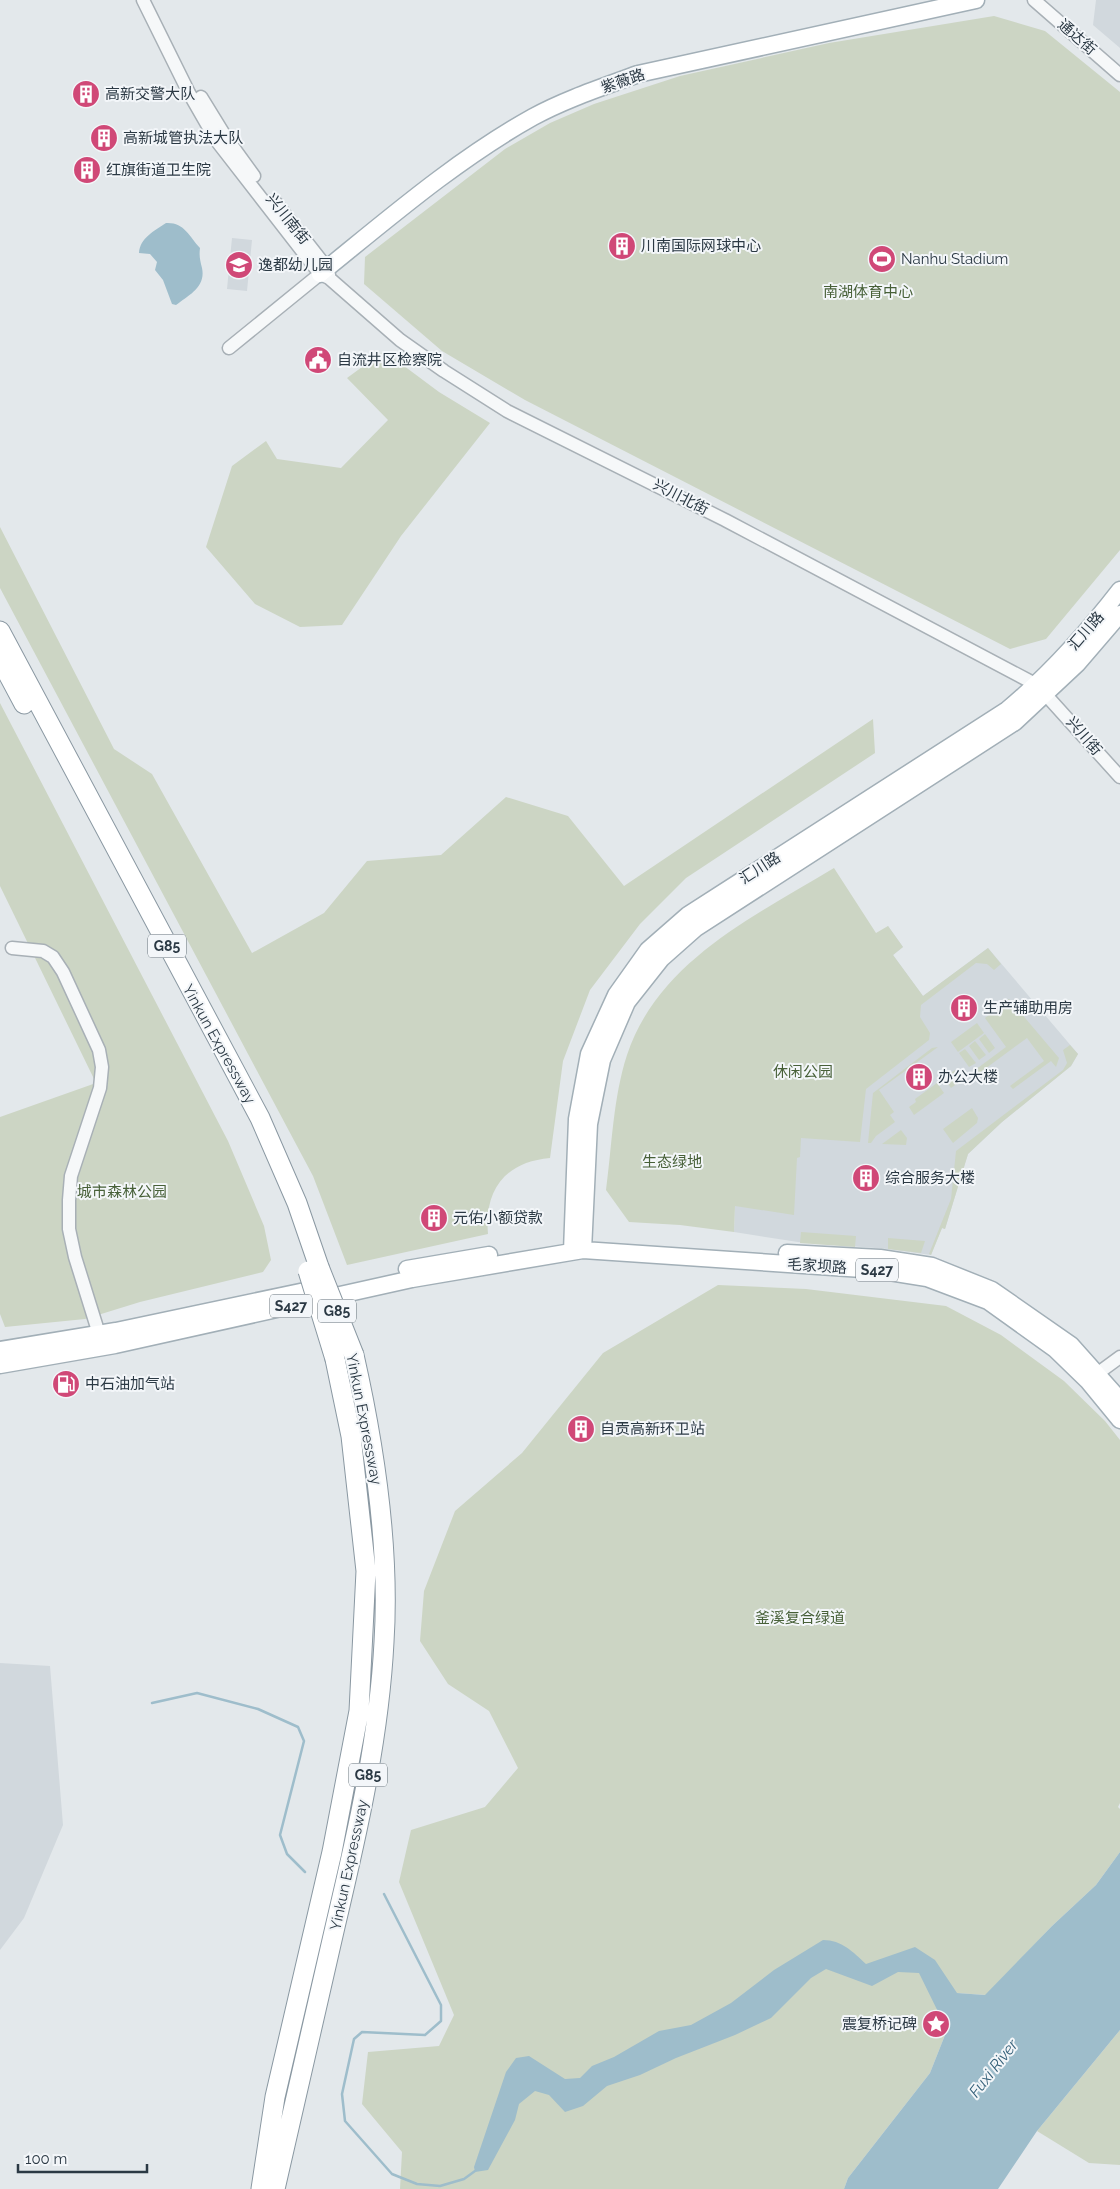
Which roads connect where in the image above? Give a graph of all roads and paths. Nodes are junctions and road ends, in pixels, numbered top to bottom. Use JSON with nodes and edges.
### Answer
{"nodes":[{"id":1,"x":143,"y":0,"type":"edge"},
{"id":2,"x":151,"y":0,"type":"edge"},
{"id":3,"x":976,"y":0,"type":"edge"},
{"id":4,"x":1034,"y":0,"type":"edge"},
{"id":5,"x":1120,"y":75,"type":"edge"},
{"id":6,"x":325,"y":273,"type":"junction"},
{"id":7,"x":229,"y":348,"type":"dead end"},
{"id":8,"x":1120,"y":590,"type":"edge"},
{"id":9,"x":1120,"y":614,"type":"edge"},
{"id":10,"x":0,"y":630,"type":"edge"},
{"id":11,"x":0,"y":659,"type":"edge"},
{"id":12,"x":1042,"y":689,"type":"junction"},
{"id":13,"x":1120,"y":777,"type":"edge"},
{"id":14,"x":12,"y":948,"type":"dead end"},
{"id":15,"x":578,"y":1246,"type":"junction"},
{"id":16,"x":314,"y":1269,"type":"junction"},
{"id":17,"x":99,"y":1334,"type":"junction"},
{"id":18,"x":0,"y":1350,"type":"edge"},
{"id":19,"x":1120,"y":1357,"type":"edge"},
{"id":20,"x":0,"y":1364,"type":"edge"},
{"id":21,"x":1093,"y":1377,"type":"junction"},
{"id":22,"x":1120,"y":1400,"type":"edge"},
{"id":23,"x":1120,"y":1420,"type":"edge"},
{"id":24,"x":261,"y":2189,"type":"edge"},
{"id":25,"x":275,"y":2189,"type":"edge"}],
"edges":[{"from":1,"to":6,"type":"street","name":"兴川南街"},
{"from":2,"to":6,"type":"street","name":"兴川南街"},
{"from":3,"to":6,"type":"main road","name":"紫薇路"},
{"from":4,"to":5,"type":"street","name":"通达街"},
{"from":6,"to":7,"type":"street"},
{"from":6,"to":12,"type":"street","name":"兴川北街"},
{"from":8,"to":12,"type":"main road","name":"汇川路"},
{"from":9,"to":12,"type":"main road","name":"汇川路"},
{"from":10,"to":16,"type":"highway","name":"Yinkun Expressway","number":"G85"},
{"from":11,"to":16,"type":"highway","name":"Yinkun Expressway","number":"G85"},
{"from":12,"to":13,"type":"street","name":"兴川街"},
{"from":12,"to":15,"type":"main road","name":"汇川路"},
{"from":14,"to":17,"type":"street"},
{"from":15,"to":17,"type":"main road","number":"S427"},
{"from":15,"to":20,"type":"main road","number":"S427"},
{"from":15,"to":21,"type":"main road","name":"毛家坝路","number":"S427"},
{"from":16,"to":24,"type":"highway","name":"Yinkun Expressway","number":"G85","bridge":true},
{"from":16,"to":25,"type":"highway","name":"Yinkun Expressway","number":"G85","bridge":true},
{"from":17,"to":18,"type":"main road","number":"S427"},
{"from":19,"to":21,"type":"street"},
{"from":21,"to":22,"type":"main road","name":"毛家坝路","number":"S427"},
{"from":21,"to":23,"type":"main road","name":"毛家坝路","number":"S427"}]}
